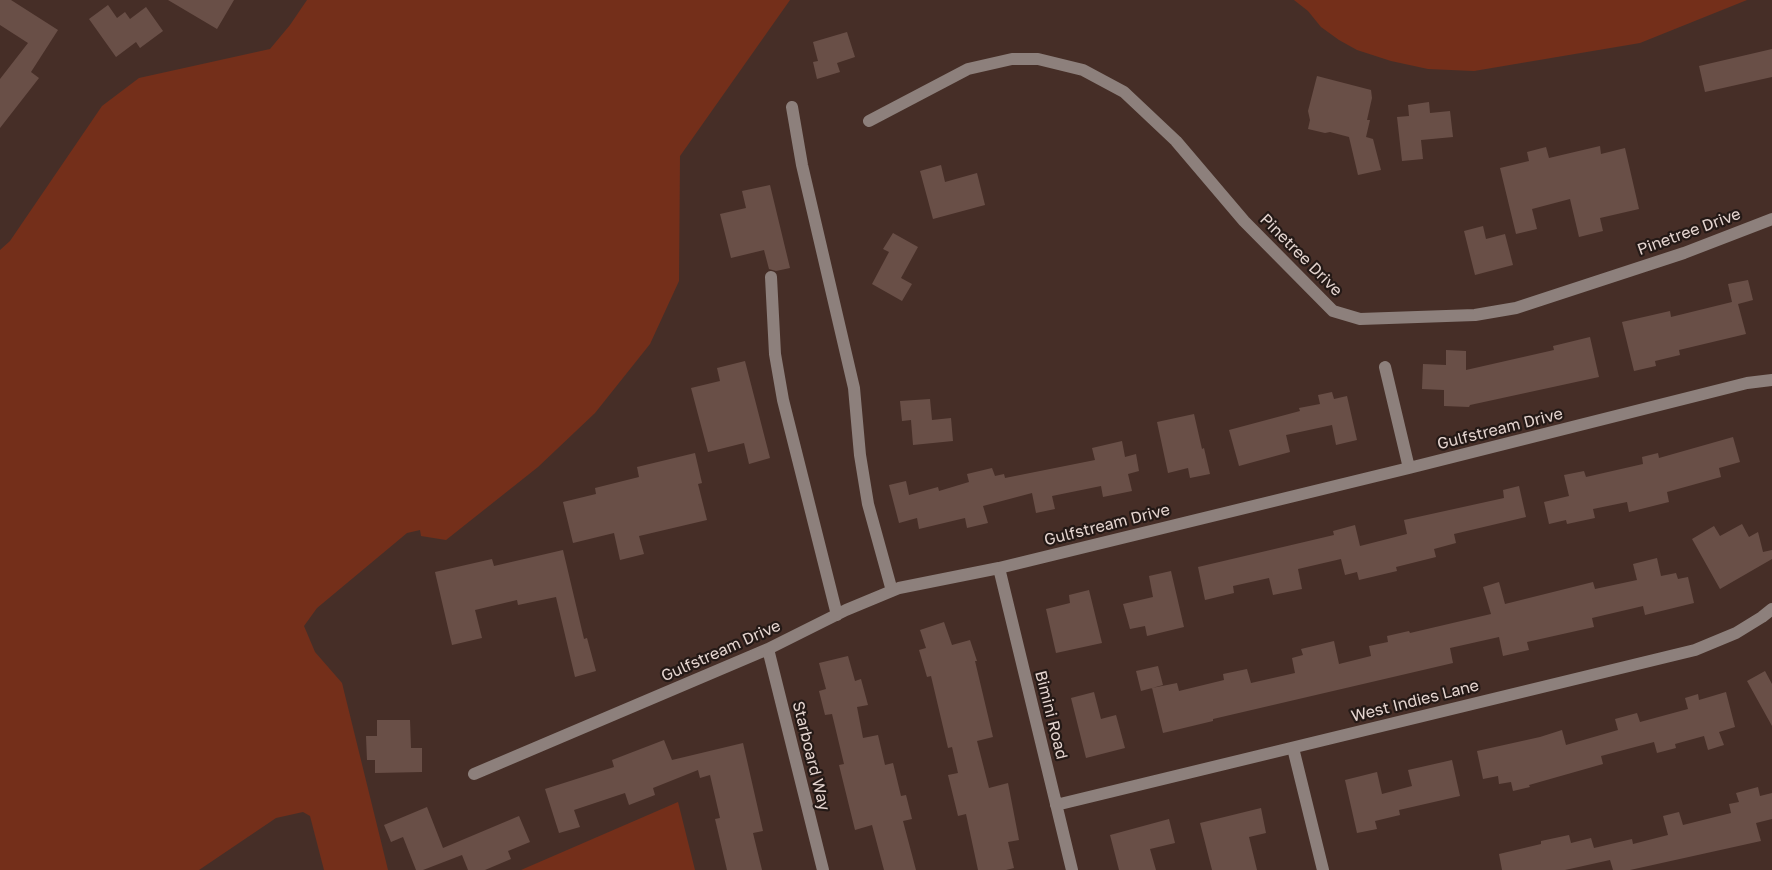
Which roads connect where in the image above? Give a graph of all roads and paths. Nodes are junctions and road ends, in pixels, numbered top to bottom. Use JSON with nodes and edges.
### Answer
{"nodes":[{"id":1,"x":792,"y":107,"type":"dead end"},
{"id":2,"x":869,"y":121,"type":"dead end"},
{"id":3,"x":1772,"y":219,"type":"edge"},
{"id":4,"x":771,"y":277,"type":"dead end"},
{"id":5,"x":1385,"y":367,"type":"dead end"},
{"id":6,"x":1772,"y":380,"type":"edge"},
{"id":7,"x":1409,"y":468,"type":"junction"},
{"id":8,"x":999,"y":568,"type":"junction"},
{"id":9,"x":892,"y":591,"type":"junction"},
{"id":10,"x":1772,"y":609,"type":"edge"},
{"id":11,"x":837,"y":614,"type":"junction"},
{"id":12,"x":768,"y":649,"type":"junction"},
{"id":13,"x":1293,"y":748,"type":"junction"},
{"id":14,"x":474,"y":774,"type":"dead end"},
{"id":15,"x":1056,"y":805,"type":"junction"},
{"id":16,"x":823,"y":870,"type":"edge"},
{"id":17,"x":1072,"y":870,"type":"edge"},
{"id":18,"x":1323,"y":870,"type":"edge"}],
"edges":[{"from":1,"to":9,"type":"street"},
{"from":2,"to":3,"type":"street","name":"Pinetree Drive"},
{"from":4,"to":11,"type":"street"},
{"from":5,"to":7,"type":"street"},
{"from":6,"to":7,"type":"street","name":"Gulfstream Drive"},
{"from":7,"to":8,"type":"street","name":"Gulfstream Drive"},
{"from":8,"to":9,"type":"street","name":"Gulfstream Drive"},
{"from":8,"to":15,"type":"street","name":"Bimini Road"},
{"from":9,"to":11,"type":"street","name":"Gulfstream Drive"},
{"from":10,"to":13,"type":"street","name":"West Indies Lane"},
{"from":11,"to":12,"type":"street","name":"Gulfstream Drive"},
{"from":12,"to":14,"type":"street","name":"Gulfstream Drive"},
{"from":12,"to":16,"type":"street","name":"Starboard Way"},
{"from":13,"to":15,"type":"street","name":"West Indies Lane"},
{"from":13,"to":18,"type":"street"},
{"from":15,"to":17,"type":"street","name":"Bimini Road"}]}
